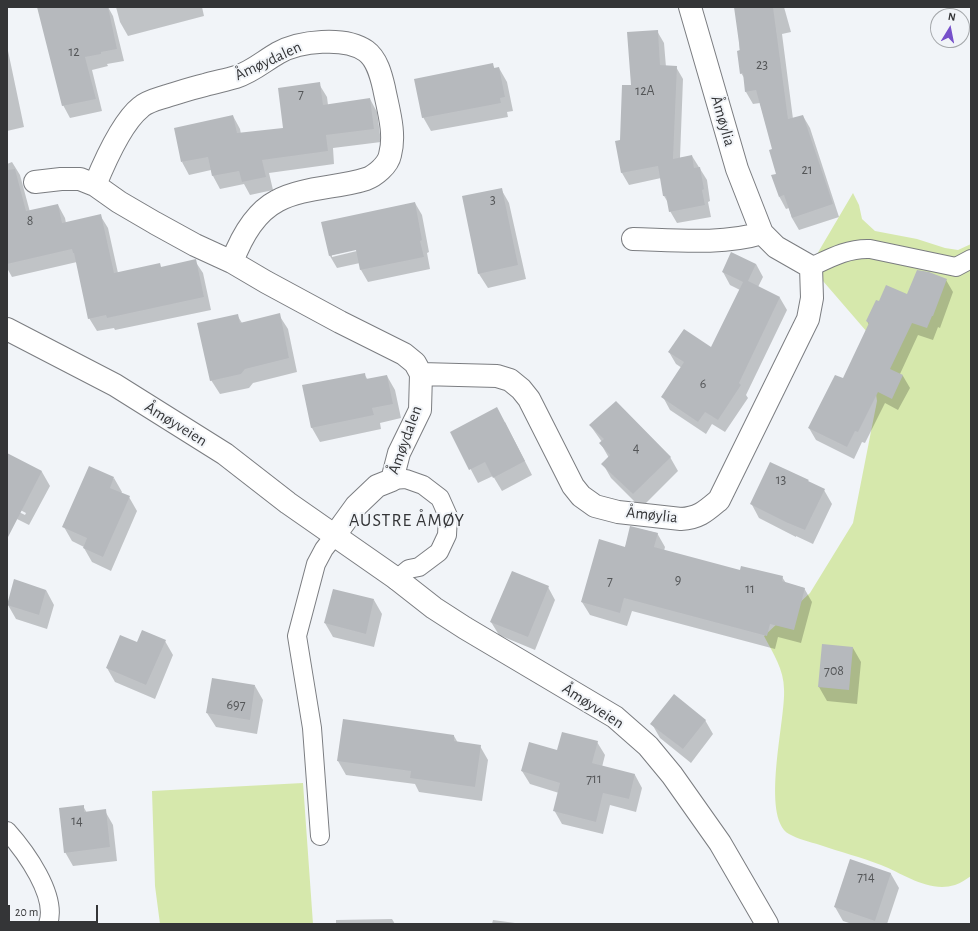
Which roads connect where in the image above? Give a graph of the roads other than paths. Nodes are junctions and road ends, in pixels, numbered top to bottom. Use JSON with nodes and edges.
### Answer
{"nodes":[{"id":1,"x":690,"y":7,"type":"edge"},
{"id":2,"x":35,"y":182,"type":"dead end"},
{"id":3,"x":95,"y":185,"type":"junction"},
{"id":4,"x":762,"y":233,"type":"junction"},
{"id":5,"x":632,"y":239,"type":"dead end"},
{"id":6,"x":971,"y":259,"type":"edge"},
{"id":7,"x":232,"y":262,"type":"junction"},
{"id":8,"x":811,"y":267,"type":"junction"},
{"id":9,"x":7,"y":329,"type":"edge"},
{"id":10,"x":421,"y":374,"type":"junction"},
{"id":11,"x":392,"y":480,"type":"junction"},
{"id":12,"x":335,"y":535,"type":"junction"},
{"id":13,"x":397,"y":579,"type":"junction"},
{"id":14,"x":7,"y":831,"type":"edge"},
{"id":15,"x":320,"y":836,"type":"dead end"},
{"id":16,"x":48,"y":924,"type":"edge"},
{"id":17,"x":767,"y":924,"type":"edge"}],
"edges":[{"from":1,"to":4,"type":"street","name":"Åmøylia"},
{"from":2,"to":3,"type":"street"},
{"from":3,"to":7,"type":"street"},
{"from":3,"to":7,"type":"street","name":"Åmøydalen"},
{"from":4,"to":5,"type":"street"},
{"from":4,"to":8,"type":"street","name":"Åmøylia"},
{"from":6,"to":8,"type":"lane"},
{"from":7,"to":10,"type":"street"},
{"from":8,"to":10,"type":"street","name":"Åmøylia"},
{"from":9,"to":12,"type":"street","name":"Åmøyveien"},
{"from":10,"to":11,"type":"street","name":"Åmøydalen"},
{"from":11,"to":12,"type":"street","name":"Åmøydalen"},
{"from":11,"to":13,"type":"lane"},
{"from":12,"to":13,"type":"street","name":"Åmøyveien"},
{"from":12,"to":15,"type":"lane"},
{"from":13,"to":17,"type":"street","name":"Åmøyveien"},
{"from":14,"to":16,"type":"lane"}]}
